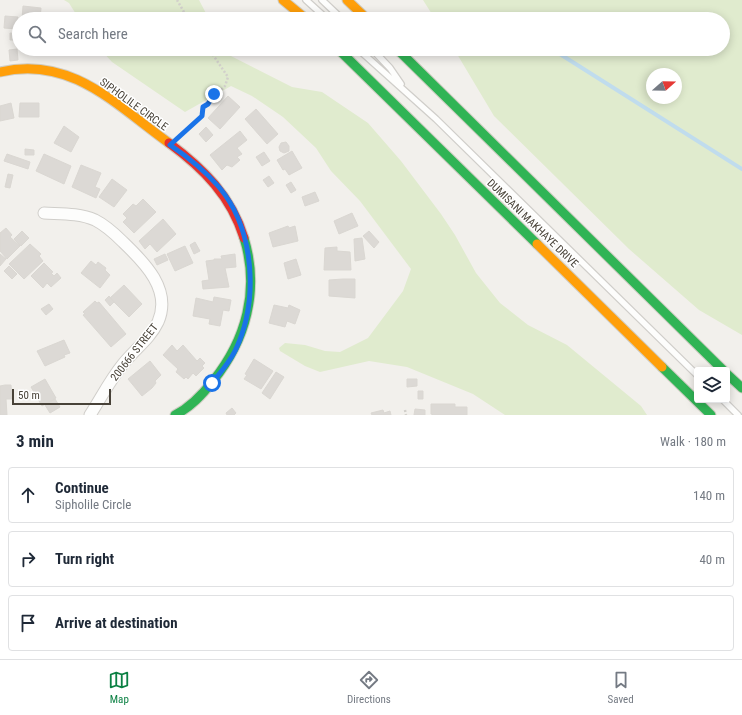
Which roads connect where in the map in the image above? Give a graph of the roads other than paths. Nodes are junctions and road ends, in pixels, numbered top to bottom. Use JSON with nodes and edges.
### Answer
{"nodes":[{"id":1,"x":283,"y":0,"type":"edge"},
{"id":2,"x":306,"y":0,"type":"edge"},
{"id":3,"x":322,"y":0,"type":"edge"},
{"id":4,"x":347,"y":0,"type":"edge"},
{"id":5,"x":298,"y":12,"type":"edge"},
{"id":6,"x":319,"y":12,"type":"edge"},
{"id":7,"x":335,"y":12,"type":"edge"},
{"id":8,"x":360,"y":12,"type":"edge"},
{"id":9,"x":345,"y":56,"type":"edge"},
{"id":10,"x":366,"y":56,"type":"edge"},
{"id":11,"x":379,"y":56,"type":"edge"},
{"id":12,"x":405,"y":56,"type":"edge"},
{"id":13,"x":0,"y":72,"type":"edge"},
{"id":14,"x":403,"y":88,"type":"junction"},
{"id":15,"x":44,"y":213,"type":"dead end"},
{"id":16,"x":720,"y":367,"type":"edge"},
{"id":17,"x":694,"y":372,"type":"edge"},
{"id":18,"x":730,"y":377,"type":"edge"},
{"id":19,"x":742,"y":388,"type":"edge"},
{"id":20,"x":726,"y":403,"type":"edge"},
{"id":21,"x":90,"y":415,"type":"edge"},
{"id":22,"x":175,"y":415,"type":"edge"},
{"id":23,"x":711,"y":415,"type":"edge"},
{"id":24,"x":738,"y":415,"type":"edge"}],
"edges":[{"from":1,"to":5,"type":"main road"},
{"from":2,"to":6,"type":"lane"},
{"from":3,"to":7,"type":"lane"},
{"from":4,"to":8,"type":"main road"},
{"from":9,"to":23,"type":"main road","name":"DUMISANI MAKHAYE DRIVE"},
{"from":10,"to":14,"type":"lane"},
{"from":11,"to":14,"type":"lane"},
{"from":12,"to":16,"type":"main road"},
{"from":13,"to":22,"type":"main road","name":"SIPHOLILE CIRCLE"},
{"from":14,"to":17,"type":"lane"},
{"from":15,"to":21,"type":"street","name":"200666 STREET"},
{"from":18,"to":19,"type":"main road"},
{"from":20,"to":24,"type":"lane"}]}
